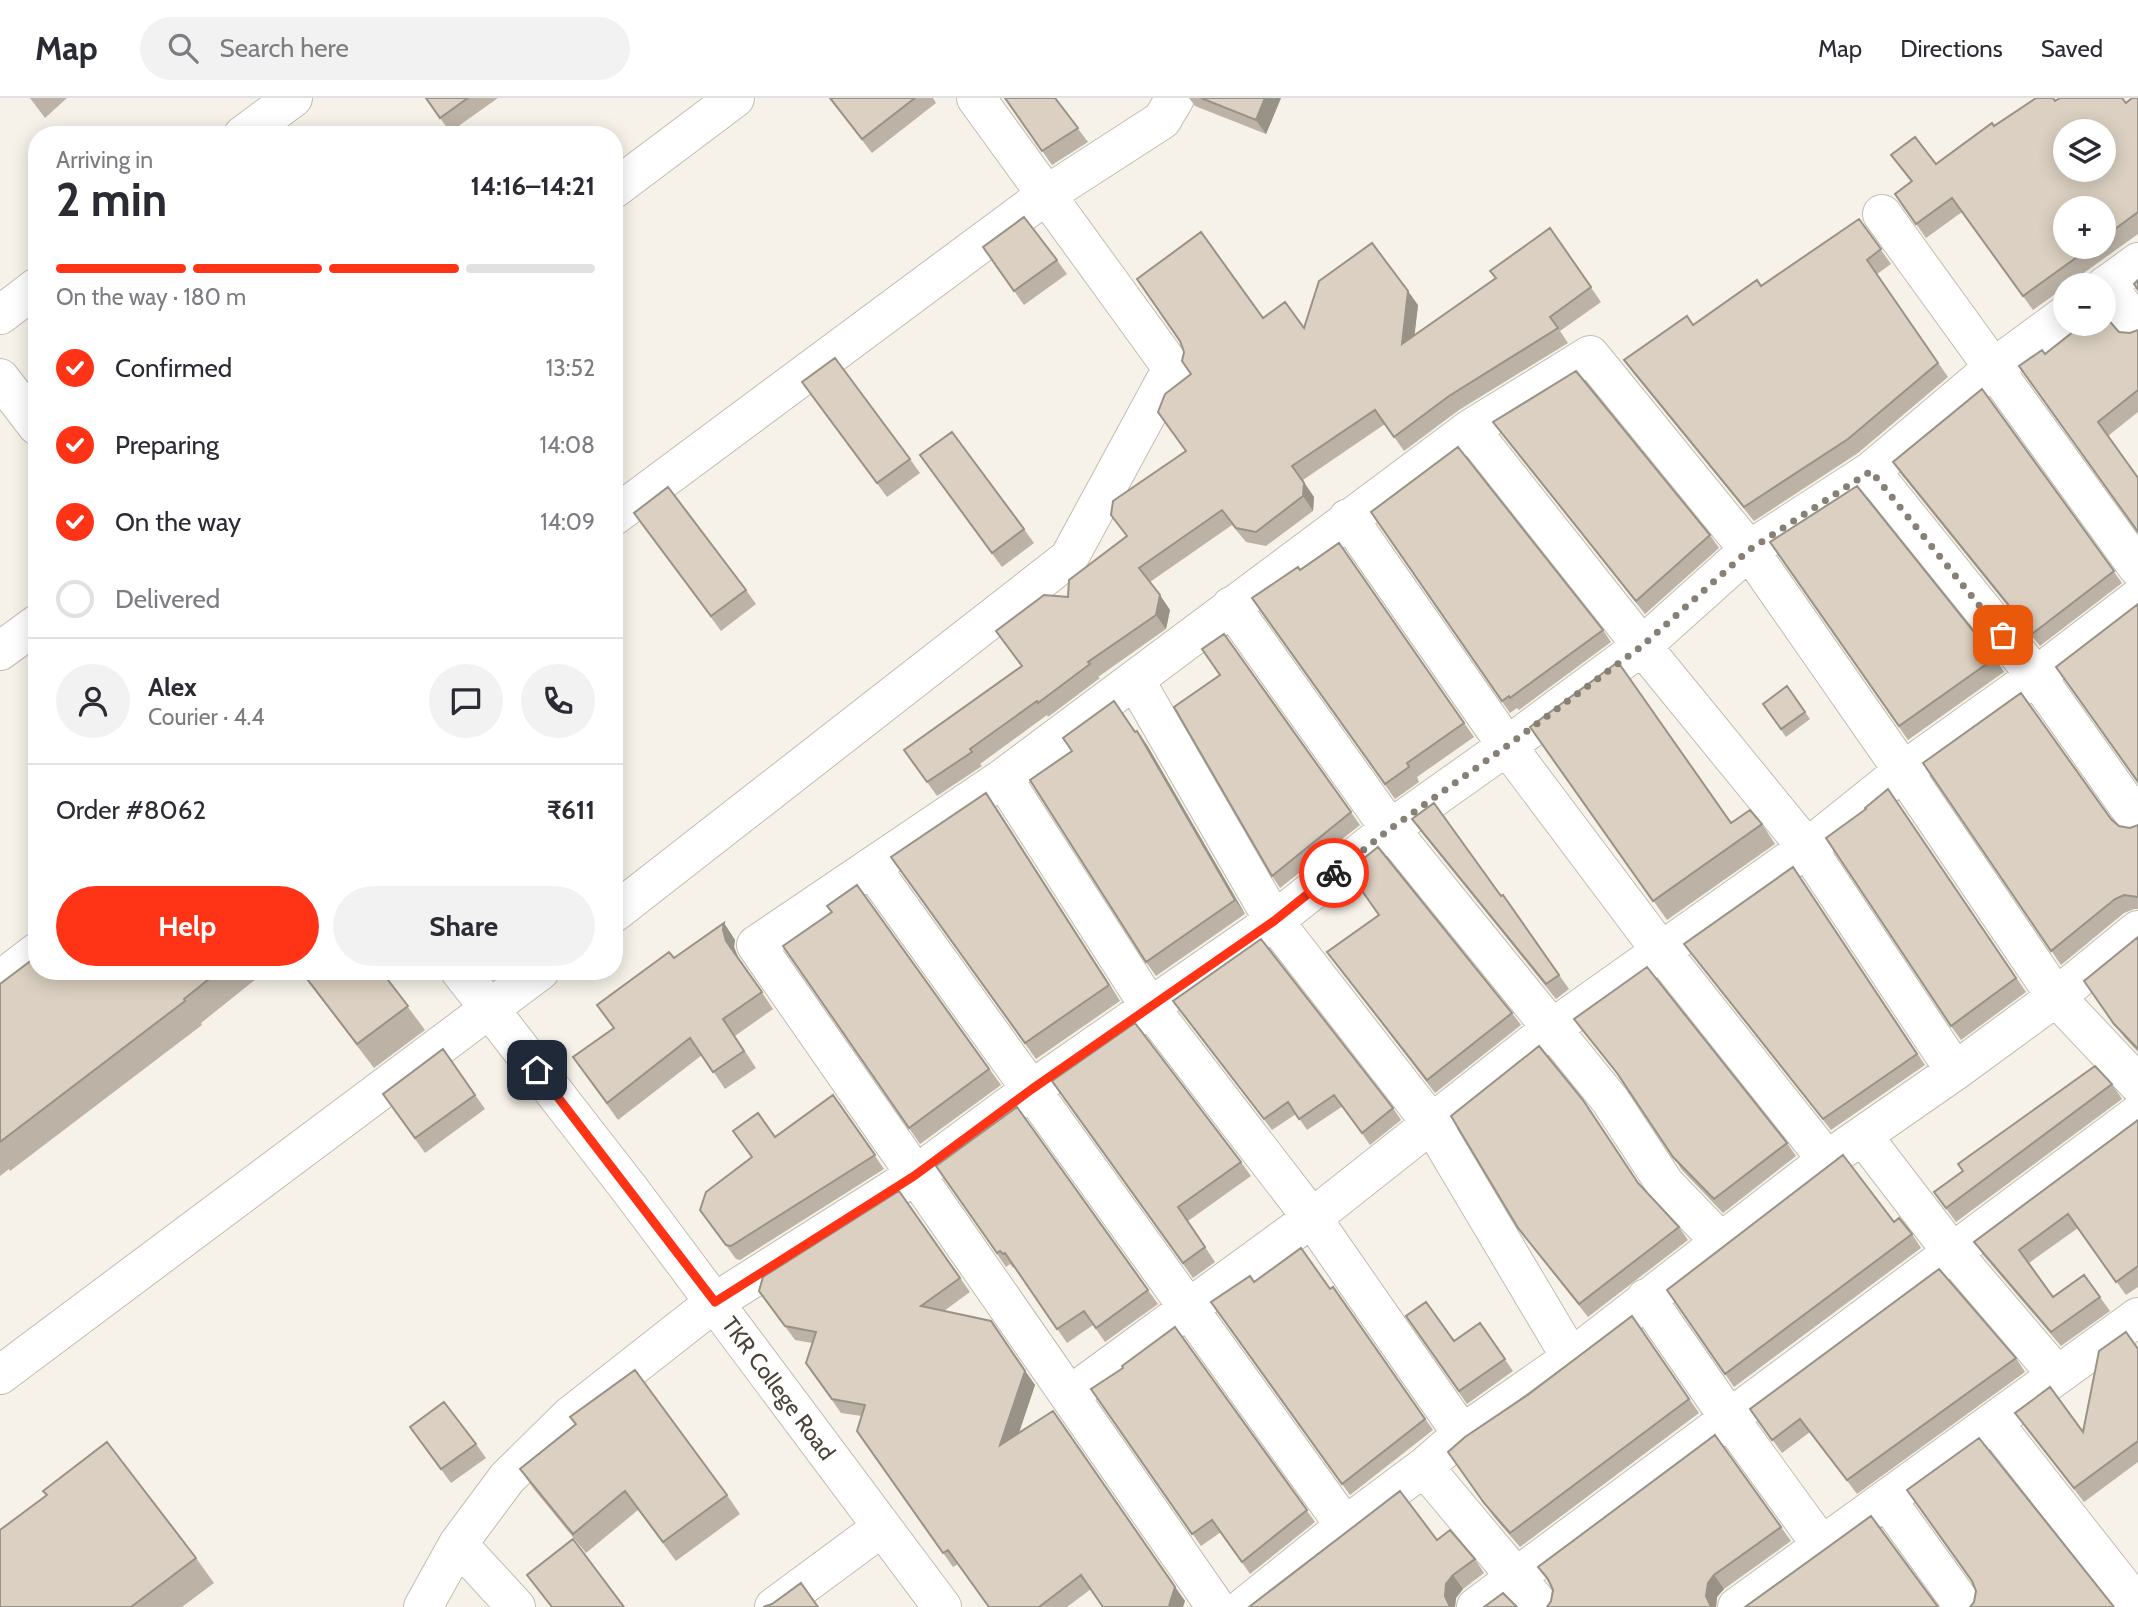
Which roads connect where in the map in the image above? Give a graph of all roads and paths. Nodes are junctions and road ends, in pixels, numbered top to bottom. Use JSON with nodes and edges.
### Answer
{"nodes":[{"id":1,"x":293,"y":98,"type":"edge"},
{"id":2,"x":735,"y":98,"type":"edge"},
{"id":3,"x":976,"y":98,"type":"edge"},
{"id":4,"x":1175,"y":98,"type":"edge"},
{"id":5,"x":255,"y":126,"type":"edge"},
{"id":6,"x":623,"y":182,"type":"edge"},
{"id":7,"x":1046,"y":195,"type":"junction"},
{"id":8,"x":1882,"y":214,"type":"dead end"},
{"id":9,"x":2138,"y":262,"type":"edge"},
{"id":10,"x":2116,"y":278,"type":"edge"},
{"id":11,"x":28,"y":294,"type":"edge"},
{"id":12,"x":2116,"y":299,"type":"edge"},
{"id":13,"x":0,"y":315,"type":"edge"},
{"id":14,"x":2053,"y":324,"type":"edge"},
{"id":15,"x":2138,"y":326,"type":"edge"},
{"id":16,"x":1993,"y":368,"type":"junction"},
{"id":17,"x":0,"y":378,"type":"edge"},
{"id":18,"x":28,"y":414,"type":"edge"},
{"id":19,"x":1470,"y":429,"type":"junction"},
{"id":20,"x":1871,"y":471,"type":"junction"},
{"id":21,"x":623,"y":509,"type":"edge"},
{"id":22,"x":1348,"y":518,"type":"junction"},
{"id":23,"x":1749,"y":550,"type":"junction"},
{"id":24,"x":2138,"y":568,"type":"edge"},
{"id":25,"x":2138,"y":598,"type":"edge"},
{"id":26,"x":1231,"y":606,"type":"junction"},
{"id":27,"x":28,"y":631,"type":"edge"},
{"id":28,"x":1642,"y":646,"type":"junction"},
{"id":29,"x":0,"y":651,"type":"edge"},
{"id":30,"x":2036,"y":676,"type":"junction"},
{"id":31,"x":1135,"y":680,"type":"junction"},
{"id":32,"x":1507,"y":746,"type":"junction"},
{"id":33,"x":1903,"y":771,"type":"junction"},
{"id":34,"x":1003,"y":778,"type":"junction"},
{"id":35,"x":2138,"y":820,"type":"edge"},
{"id":36,"x":1390,"y":829,"type":"junction"},
{"id":37,"x":1807,"y":848,"type":"junction"},
{"id":38,"x":871,"y":867,"type":"junction"},
{"id":39,"x":623,"y":906,"type":"edge"},
{"id":40,"x":1274,"y":921,"type":"junction"},
{"id":41,"x":2138,"y":930,"type":"edge"},
{"id":42,"x":1661,"y":951,"type":"junction"},
{"id":43,"x":28,"y":959,"type":"edge"},
{"id":44,"x":0,"y":980,"type":"edge"},
{"id":45,"x":467,"y":980,"type":"edge"},
{"id":46,"x":529,"y":980,"type":"edge"},
{"id":47,"x":2056,"y":997,"type":"junction"},
{"id":48,"x":1151,"y":1009,"type":"junction"},
{"id":49,"x":491,"y":1010,"type":"junction"},
{"id":50,"x":1551,"y":1028,"type":"junction"},
{"id":51,"x":1955,"y":1071,"type":"junction"},
{"id":52,"x":2138,"y":1084,"type":"edge"},
{"id":53,"x":1032,"y":1089,"type":"junction"},
{"id":54,"x":2138,"y":1114,"type":"edge"},
{"id":55,"x":1432,"y":1124,"type":"junction"},
{"id":56,"x":1863,"y":1136,"type":"junction"},
{"id":57,"x":1827,"y":1160,"type":"junction"},
{"id":58,"x":914,"y":1176,"type":"junction"},
{"id":59,"x":1312,"y":1218,"type":"junction"},
{"id":60,"x":1721,"y":1242,"type":"junction"},
{"id":61,"x":1952,"y":1252,"type":"junction"},
{"id":62,"x":1646,"y":1298,"type":"junction"},
{"id":63,"x":715,"y":1302,"type":"junction"},
{"id":64,"x":1188,"y":1310,"type":"junction"},
{"id":65,"x":2138,"y":1317,"type":"edge"},
{"id":66,"x":1571,"y":1357,"type":"junction"},
{"id":67,"x":0,"y":1375,"type":"edge"},
{"id":68,"x":2057,"y":1375,"type":"junction"},
{"id":69,"x":1070,"y":1395,"type":"junction"},
{"id":70,"x":1729,"y":1418,"type":"junction"},
{"id":71,"x":1993,"y":1422,"type":"junction"},
{"id":72,"x":1462,"y":1434,"type":"junction"},
{"id":73,"x":1424,"y":1467,"type":"junction"},
{"id":74,"x":1886,"y":1499,"type":"junction"},
{"id":75,"x":1345,"y":1526,"type":"junction"},
{"id":76,"x":881,"y":1528,"type":"junction"},
{"id":77,"x":458,"y":1544,"type":"junction"},
{"id":78,"x":1822,"y":1546,"type":"junction"},
{"id":79,"x":1517,"y":1576,"type":"junction"},
{"id":80,"x":1758,"y":1601,"type":"edge"},
{"id":81,"x":2138,"y":1606,"type":"edge"},
{"id":82,"x":423,"y":1607,"type":"edge"},
{"id":83,"x":516,"y":1607,"type":"edge"},
{"id":84,"x":774,"y":1607,"type":"edge"},
{"id":85,"x":942,"y":1607,"type":"edge"},
{"id":86,"x":1216,"y":1607,"type":"edge"},
{"id":87,"x":1244,"y":1607,"type":"edge"},
{"id":88,"x":1476,"y":1607,"type":"edge"},
{"id":89,"x":1541,"y":1607,"type":"edge"},
{"id":90,"x":1964,"y":1607,"type":"edge"}],
"edges":[{"from":1,"to":5,"type":"street"},
{"from":2,"to":6,"type":"street"},
{"from":3,"to":7,"type":"street"},
{"from":4,"to":7,"type":"street"},
{"from":7,"to":21,"type":"street"},
{"from":7,"to":39,"type":"street"},
{"from":8,"to":16,"type":"street"},
{"from":9,"to":10,"type":"street"},
{"from":11,"to":13,"type":"street"},
{"from":12,"to":15,"type":"street"},
{"from":14,"to":16,"type":"street"},
{"from":16,"to":20,"type":"street"},
{"from":16,"to":24,"type":"street"},
{"from":17,"to":18,"type":"street"},
{"from":19,"to":22,"type":"street"},
{"from":19,"to":23,"type":"street"},
{"from":19,"to":28,"type":"street"},
{"from":20,"to":23,"type":"street"},
{"from":20,"to":30,"type":"street"},
{"from":22,"to":26,"type":"street"},
{"from":22,"to":32,"type":"street"},
{"from":23,"to":28,"type":"street"},
{"from":23,"to":33,"type":"street"},
{"from":25,"to":30,"type":"street"},
{"from":26,"to":31,"type":"street"},
{"from":26,"to":36,"type":"street"},
{"from":27,"to":29,"type":"street"},
{"from":28,"to":32,"type":"street"},
{"from":28,"to":37,"type":"street"},
{"from":30,"to":33,"type":"street"},
{"from":30,"to":35,"type":"street"},
{"from":31,"to":34,"type":"street"},
{"from":31,"to":40,"type":"street"},
{"from":32,"to":36,"type":"street"},
{"from":32,"to":42,"type":"street"},
{"from":33,"to":37,"type":"street"},
{"from":33,"to":47,"type":"street"},
{"from":34,"to":38,"type":"street"},
{"from":34,"to":48,"type":"street"},
{"from":36,"to":40,"type":"street"},
{"from":36,"to":50,"type":"street"},
{"from":37,"to":42,"type":"street"},
{"from":37,"to":51,"type":"street"},
{"from":38,"to":53,"type":"street"},
{"from":38,"to":58,"type":"street"},
{"from":40,"to":48,"type":"street"},
{"from":40,"to":55,"type":"street"},
{"from":41,"to":47,"type":"street"},
{"from":42,"to":50,"type":"street"},
{"from":42,"to":57,"type":"street"},
{"from":43,"to":44,"type":"street"},
{"from":45,"to":49,"type":"street","name":"TKR College Road"},
{"from":46,"to":49,"type":"street"},
{"from":47,"to":51,"type":"street"},
{"from":47,"to":52,"type":"street"},
{"from":48,"to":53,"type":"street"},
{"from":48,"to":59,"type":"street"},
{"from":49,"to":63,"type":"street","name":"TKR College Road"},
{"from":49,"to":67,"type":"street"},
{"from":50,"to":55,"type":"street"},
{"from":50,"to":60,"type":"street"},
{"from":51,"to":56,"type":"street"},
{"from":53,"to":58,"type":"street"},
{"from":53,"to":64,"type":"street"},
{"from":54,"to":61,"type":"street"},
{"from":55,"to":59,"type":"street"},
{"from":55,"to":66,"type":"street"},
{"from":56,"to":57,"type":"street"},
{"from":56,"to":61,"type":"street"},
{"from":57,"to":60,"type":"street"},
{"from":58,"to":63,"type":"street"},
{"from":58,"to":69,"type":"street"},
{"from":59,"to":64,"type":"street"},
{"from":59,"to":72,"type":"street"},
{"from":60,"to":62,"type":"street"},
{"from":61,"to":68,"type":"street"},
{"from":61,"to":70,"type":"street"},
{"from":62,"to":66,"type":"street"},
{"from":62,"to":70,"type":"street"},
{"from":63,"to":76,"type":"street","name":"TKR College Road"},
{"from":63,"to":77,"type":"street"},
{"from":64,"to":69,"type":"street"},
{"from":64,"to":75,"type":"street"},
{"from":65,"to":68,"type":"street"},
{"from":66,"to":72,"type":"street"},
{"from":68,"to":71,"type":"street"},
{"from":69,"to":86,"type":"street"},
{"from":70,"to":78,"type":"street"},
{"from":70,"to":79,"type":"street"},
{"from":71,"to":74,"type":"street"},
{"from":71,"to":81,"type":"street"},
{"from":72,"to":73,"type":"street"},
{"from":73,"to":75,"type":"street"},
{"from":73,"to":79,"type":"street"},
{"from":74,"to":78,"type":"street"},
{"from":74,"to":90,"type":"street"},
{"from":75,"to":87,"type":"street"},
{"from":76,"to":84,"type":"street"},
{"from":76,"to":85,"type":"street","name":"TKR College Road"},
{"from":77,"to":82,"type":"street"},
{"from":77,"to":83,"type":"street"},
{"from":78,"to":80,"type":"street"},
{"from":79,"to":88,"type":"street"},
{"from":79,"to":89,"type":"street"}]}
